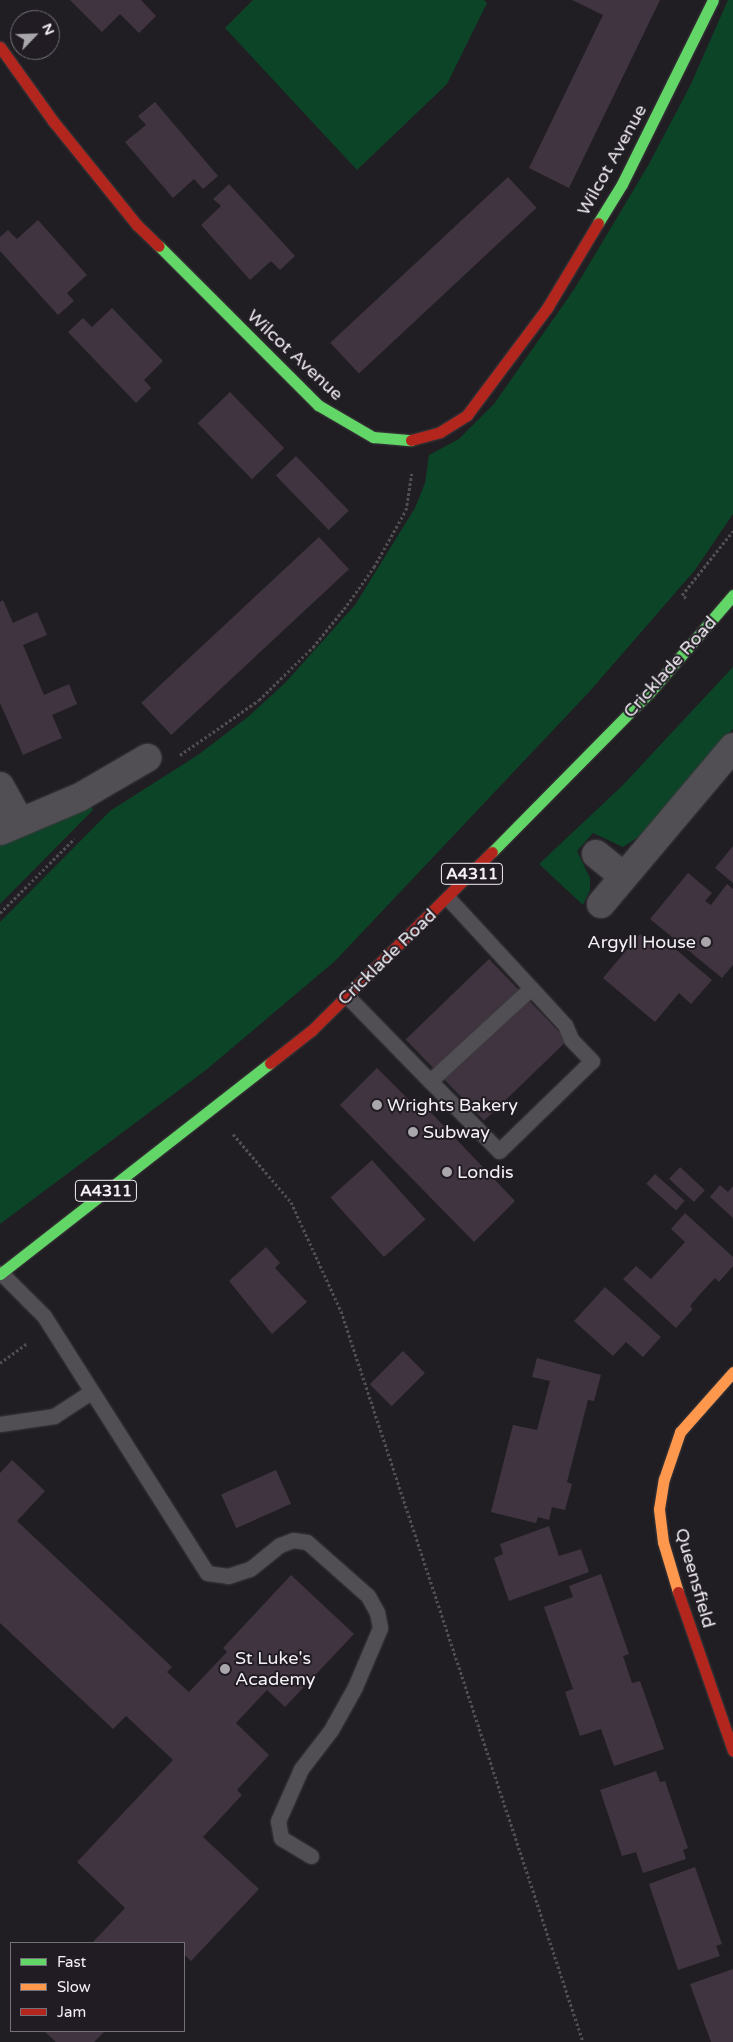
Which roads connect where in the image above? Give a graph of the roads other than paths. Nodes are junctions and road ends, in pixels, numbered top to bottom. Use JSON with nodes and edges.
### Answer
{"nodes":[{"id":1,"x":713,"y":0,"type":"edge"},
{"id":2,"x":0,"y":47,"type":"edge"},
{"id":3,"x":733,"y":595,"type":"edge"},
{"id":4,"x":733,"y":747,"type":"edge"},
{"id":5,"x":148,"y":758,"type":"road end"},
{"id":6,"x":0,"y":786,"type":"edge"},
{"id":7,"x":10,"y":827,"type":"edge"},
{"id":8,"x":596,"y":854,"type":"dead end"},
{"id":9,"x":623,"y":876,"type":"junction"},
{"id":10,"x":448,"y":898,"type":"junction"},
{"id":11,"x":601,"y":904,"type":"dead end"},
{"id":12,"x":531,"y":988,"type":"junction"},
{"id":13,"x":347,"y":996,"type":"junction"},
{"id":14,"x":430,"y":1081,"type":"junction"},
{"id":15,"x":0,"y":1273,"type":"edge"},
{"id":16,"x":733,"y":1372,"type":"edge"},
{"id":17,"x":91,"y":1392,"type":"junction"},
{"id":18,"x":0,"y":1424,"type":"edge"},
{"id":19,"x":733,"y":1751,"type":"edge"},
{"id":20,"x":311,"y":1856,"type":"dead end"}],
"edges":[{"from":1,"to":2,"type":"street","name":"Wilcot Avenue"},
{"from":3,"to":10,"type":"street","name":"Cricklade Road","number":"A4311"},
{"from":4,"to":9,"type":"street"},
{"from":5,"to":7,"type":"street"},
{"from":6,"to":7,"type":"street"},
{"from":8,"to":9,"type":"street"},
{"from":9,"to":11,"type":"street"},
{"from":10,"to":12,"type":"lane"},
{"from":10,"to":13,"type":"street","name":"Cricklade Road","number":"A4311"},
{"from":12,"to":14,"type":"lane"},
{"from":12,"to":14,"type":"lane"},
{"from":13,"to":14,"type":"lane"},
{"from":13,"to":15,"type":"street","name":"Cricklade Road","number":"A4311"},
{"from":15,"to":17,"type":"lane"},
{"from":16,"to":19,"type":"street","name":"Queensfield"},
{"from":17,"to":18,"type":"lane"},
{"from":17,"to":20,"type":"lane"}]}
